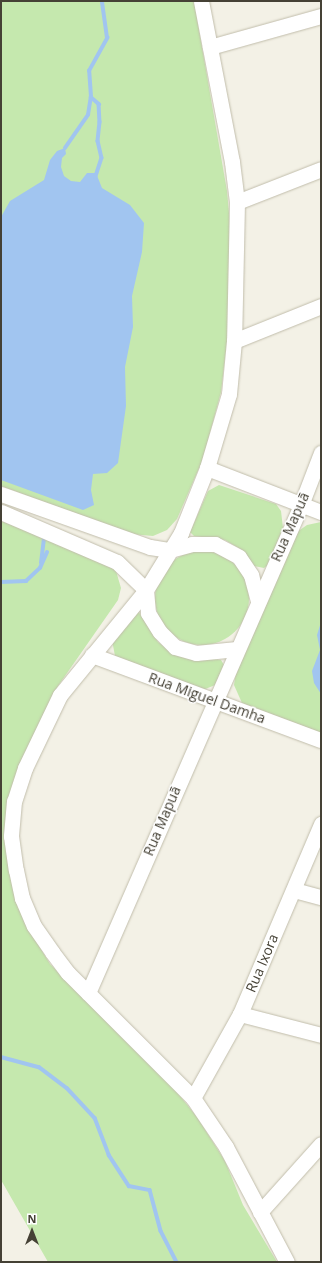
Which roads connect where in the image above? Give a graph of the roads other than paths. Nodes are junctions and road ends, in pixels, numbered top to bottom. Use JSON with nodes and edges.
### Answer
{"nodes":[{"id":1,"x":201,"y":1,"type":"edge"},
{"id":2,"x":321,"y":16,"type":"edge"},
{"id":3,"x":210,"y":47,"type":"junction"},
{"id":4,"x":321,"y":169,"type":"edge"},
{"id":5,"x":237,"y":202,"type":"junction"},
{"id":6,"x":321,"y":306,"type":"edge"},
{"id":7,"x":234,"y":341,"type":"junction"},
{"id":8,"x":321,"y":453,"type":"edge"},
{"id":9,"x":207,"y":468,"type":"junction"},
{"id":10,"x":1,"y":494,"type":"edge"},
{"id":11,"x":301,"y":505,"type":"junction"},
{"id":12,"x":1,"y":512,"type":"edge"},
{"id":13,"x":321,"y":512,"type":"edge"},
{"id":14,"x":173,"y":547,"type":"junction"},
{"id":15,"x":146,"y":590,"type":"junction"},
{"id":16,"x":258,"y":601,"type":"junction"},
{"id":17,"x":237,"y":649,"type":"junction"},
{"id":18,"x":92,"y":655,"type":"junction"},
{"id":19,"x":213,"y":701,"type":"junction"},
{"id":20,"x":321,"y":740,"type":"edge"},
{"id":21,"x":321,"y":824,"type":"edge"},
{"id":22,"x":294,"y":890,"type":"junction"},
{"id":23,"x":321,"y":897,"type":"edge"},
{"id":24,"x":88,"y":992,"type":"junction"},
{"id":25,"x":240,"y":1014,"type":"junction"},
{"id":26,"x":321,"y":1036,"type":"edge"},
{"id":27,"x":193,"y":1098,"type":"junction"},
{"id":28,"x":321,"y":1144,"type":"edge"},
{"id":29,"x":260,"y":1212,"type":"junction"},
{"id":30,"x":287,"y":1262,"type":"edge"}],
"edges":[{"from":1,"to":3,"type":"street"},
{"from":2,"to":3,"type":"street"},
{"from":3,"to":5,"type":"street"},
{"from":4,"to":5,"type":"street"},
{"from":5,"to":7,"type":"street"},
{"from":6,"to":7,"type":"street"},
{"from":7,"to":9,"type":"street"},
{"from":8,"to":11,"type":"street","name":"Rua Mapuã"},
{"from":9,"to":11,"type":"street"},
{"from":9,"to":14,"type":"street"},
{"from":10,"to":14,"type":"street"},
{"from":11,"to":13,"type":"street"},
{"from":11,"to":16,"type":"street","name":"Rua Mapuã"},
{"from":12,"to":15,"type":"street"},
{"from":14,"to":15,"type":"street"},
{"from":14,"to":16,"type":"street"},
{"from":15,"to":17,"type":"street"},
{"from":15,"to":18,"type":"street"},
{"from":16,"to":17,"type":"street"},
{"from":17,"to":19,"type":"street","name":"Rua Mapuã"},
{"from":18,"to":19,"type":"street","name":"Rua Miguel Damha"},
{"from":18,"to":24,"type":"street"},
{"from":19,"to":20,"type":"street","name":"Rua Miguel Damha"},
{"from":19,"to":24,"type":"street","name":"Rua Mapuã"},
{"from":21,"to":22,"type":"street","name":"Rua Ixora"},
{"from":22,"to":23,"type":"street"},
{"from":22,"to":25,"type":"street","name":"Rua Ixora"},
{"from":24,"to":27,"type":"street"},
{"from":25,"to":26,"type":"street"},
{"from":25,"to":27,"type":"street","name":"Rua Ixora"},
{"from":27,"to":29,"type":"street"},
{"from":28,"to":29,"type":"street"},
{"from":29,"to":30,"type":"street"}]}
